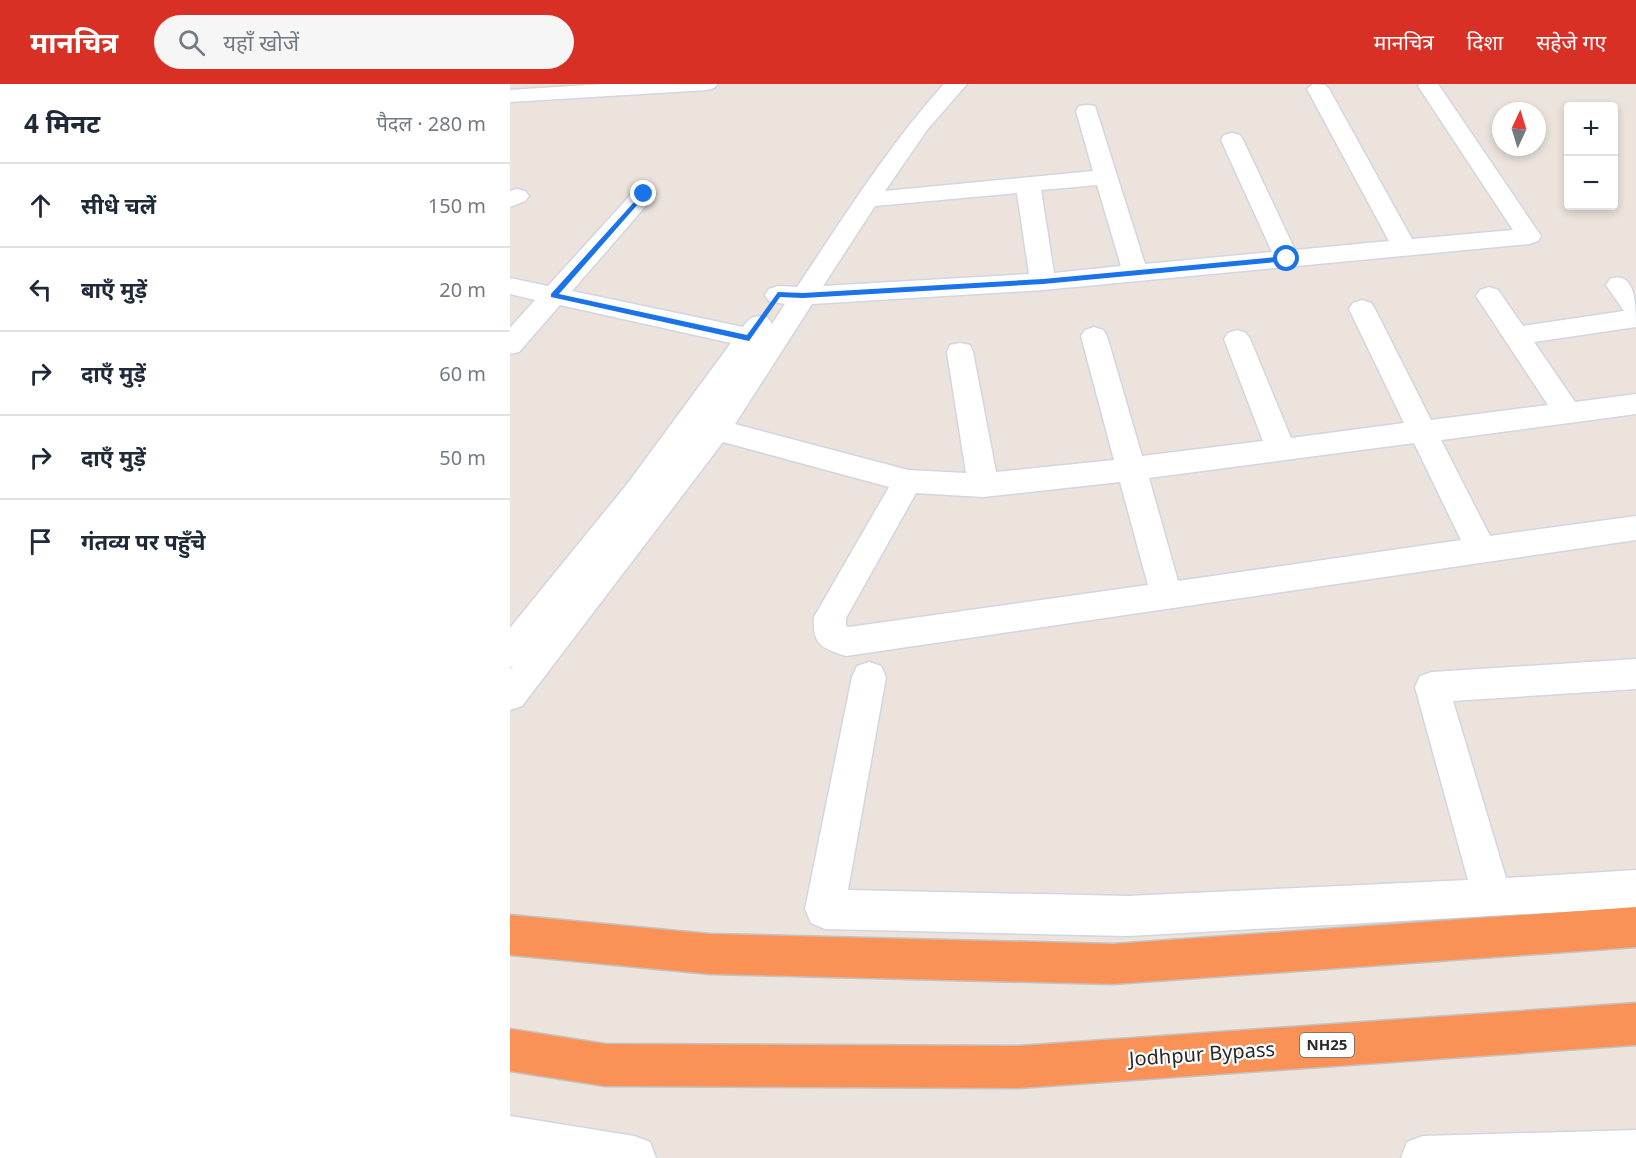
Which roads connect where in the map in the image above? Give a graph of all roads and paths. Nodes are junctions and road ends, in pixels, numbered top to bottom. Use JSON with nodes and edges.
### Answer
{"nodes":[{"id":1,"x":707,"y":84,"type":"edge"},
{"id":2,"x":944,"y":85,"type":"edge"},
{"id":3,"x":1429,"y":86,"type":"dead end"},
{"id":4,"x":601,"y":87,"type":"edge"},
{"id":5,"x":1318,"y":89,"type":"dead end"},
{"id":6,"x":510,"y":96,"type":"edge"},
{"id":7,"x":1087,"y":111,"type":"dead end"},
{"id":8,"x":1232,"y":140,"type":"dead end"},
{"id":9,"x":1106,"y":177,"type":"junction"},
{"id":10,"x":1029,"y":185,"type":"junction"},
{"id":11,"x":644,"y":194,"type":"dead end"},
{"id":12,"x":867,"y":200,"type":"junction"},
{"id":13,"x":1405,"y":248,"type":"junction"},
{"id":14,"x":1287,"y":259,"type":"junction"},
{"id":15,"x":1135,"y":273,"type":"junction"},
{"id":16,"x":1043,"y":282,"type":"junction"},
{"id":17,"x":1618,"y":285,"type":"dead end"},
{"id":18,"x":510,"y":286,"type":"edge"},
{"id":19,"x":791,"y":295,"type":"junction"},
{"id":20,"x":554,"y":296,"type":"junction"},
{"id":21,"x":1489,"y":296,"type":"dead end"},
{"id":22,"x":1362,"y":309,"type":"dead end"},
{"id":23,"x":1636,"y":309,"type":"edge"},
{"id":24,"x":1636,"y":318,"type":"edge"},
{"id":25,"x":1094,"y":336,"type":"dead end"},
{"id":26,"x":1516,"y":336,"type":"junction"},
{"id":27,"x":749,"y":338,"type":"junction"},
{"id":28,"x":1237,"y":339,"type":"dead end"},
{"id":29,"x":510,"y":345,"type":"edge"},
{"id":30,"x":960,"y":352,"type":"dead end"},
{"id":31,"x":1636,"y":404,"type":"edge"},
{"id":32,"x":1568,"y":412,"type":"junction"},
{"id":33,"x":716,"y":430,"type":"junction"},
{"id":34,"x":1423,"y":431,"type":"junction"},
{"id":35,"x":1281,"y":450,"type":"junction"},
{"id":36,"x":1131,"y":469,"type":"junction"},
{"id":37,"x":908,"y":481,"type":"junction"},
{"id":38,"x":983,"y":485,"type":"junction"},
{"id":39,"x":1636,"y":528,"type":"edge"},
{"id":40,"x":1482,"y":551,"type":"junction"},
{"id":41,"x":1167,"y":597,"type":"junction"},
{"id":42,"x":510,"y":652,"type":"edge"},
{"id":43,"x":1636,"y":674,"type":"edge"},
{"id":44,"x":869,"y":677,"type":"dead end"},
{"id":45,"x":510,"y":695,"type":"edge"},
{"id":46,"x":1636,"y":889,"type":"edge"},
{"id":47,"x":1493,"y":898,"type":"junction"},
{"id":48,"x":1636,"y":927,"type":"edge"},
{"id":49,"x":510,"y":935,"type":"edge"},
{"id":50,"x":1636,"y":1024,"type":"edge"},
{"id":51,"x":510,"y":1050,"type":"edge"},
{"id":52,"x":510,"y":1138,"type":"edge"},
{"id":53,"x":1636,"y":1152,"type":"edge"},
{"id":54,"x":634,"y":1158,"type":"edge"},
{"id":55,"x":1423,"y":1158,"type":"edge"}],
"edges":[{"from":1,"to":4,"type":"street"},
{"from":2,"to":12,"type":"street"},
{"from":2,"to":19,"type":"street"},
{"from":3,"to":13,"type":"street"},
{"from":4,"to":6,"type":"street"},
{"from":5,"to":13,"type":"street"},
{"from":7,"to":9,"type":"street"},
{"from":8,"to":14,"type":"street"},
{"from":9,"to":10,"type":"street"},
{"from":9,"to":15,"type":"street"},
{"from":10,"to":12,"type":"street"},
{"from":10,"to":16,"type":"street"},
{"from":11,"to":20,"type":"street"},
{"from":12,"to":19,"type":"street"},
{"from":13,"to":14,"type":"street"},
{"from":14,"to":15,"type":"street"},
{"from":15,"to":16,"type":"street"},
{"from":16,"to":19,"type":"street"},
{"from":17,"to":23,"type":"street"},
{"from":18,"to":20,"type":"street"},
{"from":19,"to":27,"type":"street"},
{"from":19,"to":33,"type":"street"},
{"from":20,"to":27,"type":"street"},
{"from":20,"to":29,"type":"street"},
{"from":21,"to":26,"type":"street"},
{"from":22,"to":34,"type":"street"},
{"from":24,"to":26,"type":"street"},
{"from":25,"to":36,"type":"street"},
{"from":26,"to":32,"type":"street"},
{"from":27,"to":42,"type":"street"},
{"from":28,"to":35,"type":"street"},
{"from":30,"to":38,"type":"street"},
{"from":31,"to":32,"type":"street"},
{"from":32,"to":34,"type":"street"},
{"from":33,"to":37,"type":"street"},
{"from":33,"to":45,"type":"street"},
{"from":34,"to":35,"type":"street"},
{"from":34,"to":40,"type":"street"},
{"from":35,"to":36,"type":"street"},
{"from":36,"to":38,"type":"street"},
{"from":36,"to":41,"type":"street"},
{"from":37,"to":38,"type":"street"},
{"from":37,"to":41,"type":"street"},
{"from":39,"to":40,"type":"street"},
{"from":40,"to":41,"type":"street"},
{"from":43,"to":47,"type":"street"},
{"from":44,"to":47,"type":"street"},
{"from":46,"to":47,"type":"street"},
{"from":48,"to":49,"type":"highway"},
{"from":50,"to":51,"type":"highway","name":"Jodhpur Bypass","number":"NH25"},
{"from":52,"to":54,"type":"street"},
{"from":53,"to":55,"type":"street"}]}
